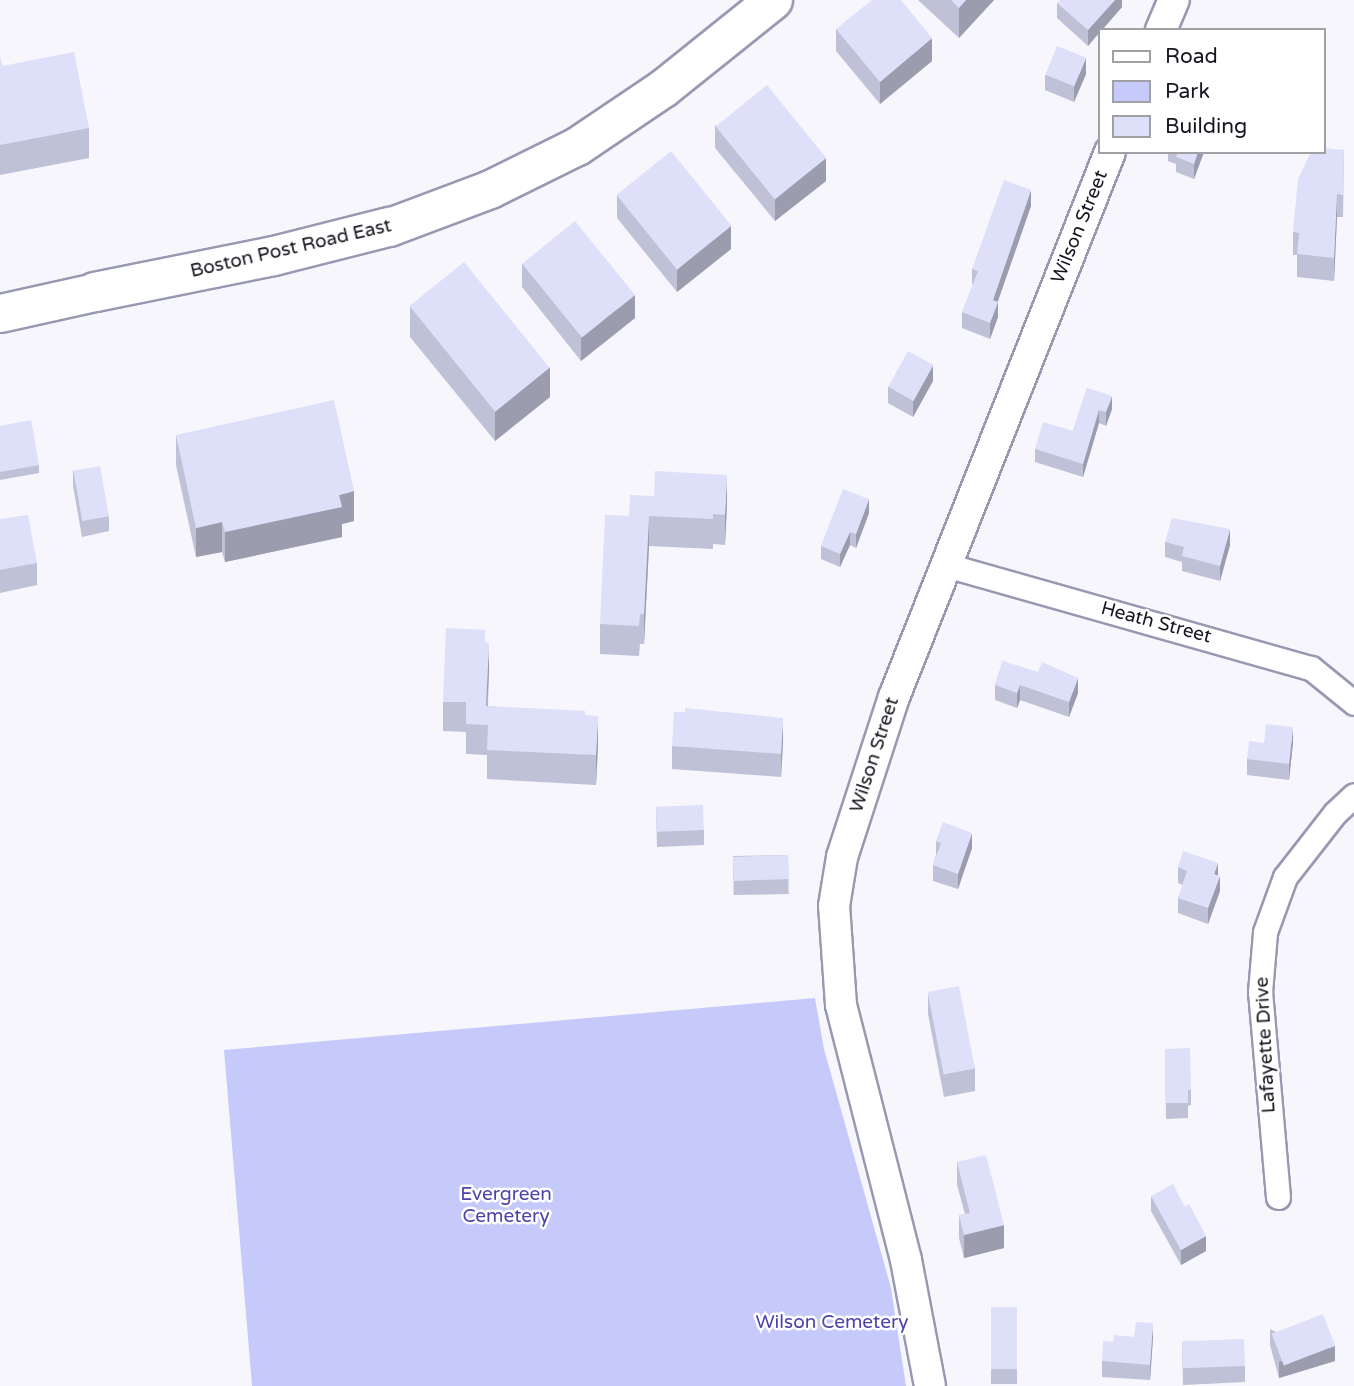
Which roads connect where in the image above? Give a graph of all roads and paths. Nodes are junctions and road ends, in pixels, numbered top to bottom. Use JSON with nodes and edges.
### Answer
{"nodes":[{"id":1,"x":773,"y":0,"type":"edge"},
{"id":2,"x":1174,"y":0,"type":"edge"},
{"id":3,"x":1162,"y":28,"type":"edge"},
{"id":4,"x":1109,"y":154,"type":"edge"},
{"id":5,"x":389,"y":227,"type":"joint"},
{"id":6,"x":95,"y":292,"type":"joint"},
{"id":7,"x":0,"y":313,"type":"edge"},
{"id":8,"x":946,"y":565,"type":"junction"},
{"id":9,"x":1354,"y":703,"type":"edge"},
{"id":10,"x":1354,"y":795,"type":"edge"},
{"id":11,"x":1278,"y":1197,"type":"dead end"},
{"id":12,"x":930,"y":1386,"type":"edge"}],
"edges":[{"from":1,"to":5,"type":"main road","name":"Boston Post Road East"},
{"from":2,"to":3,"type":"street"},
{"from":4,"to":8,"type":"street","name":"Wilson Street"},
{"from":5,"to":6,"type":"highway","name":"Boston Post Road East"},
{"from":6,"to":7,"type":"main road","name":"Boston Post Road East"},
{"from":8,"to":9,"type":"street","name":"Heath Street"},
{"from":8,"to":12,"type":"street","name":"Wilson Street"},
{"from":10,"to":11,"type":"street","name":"Lafayette Drive"}]}
